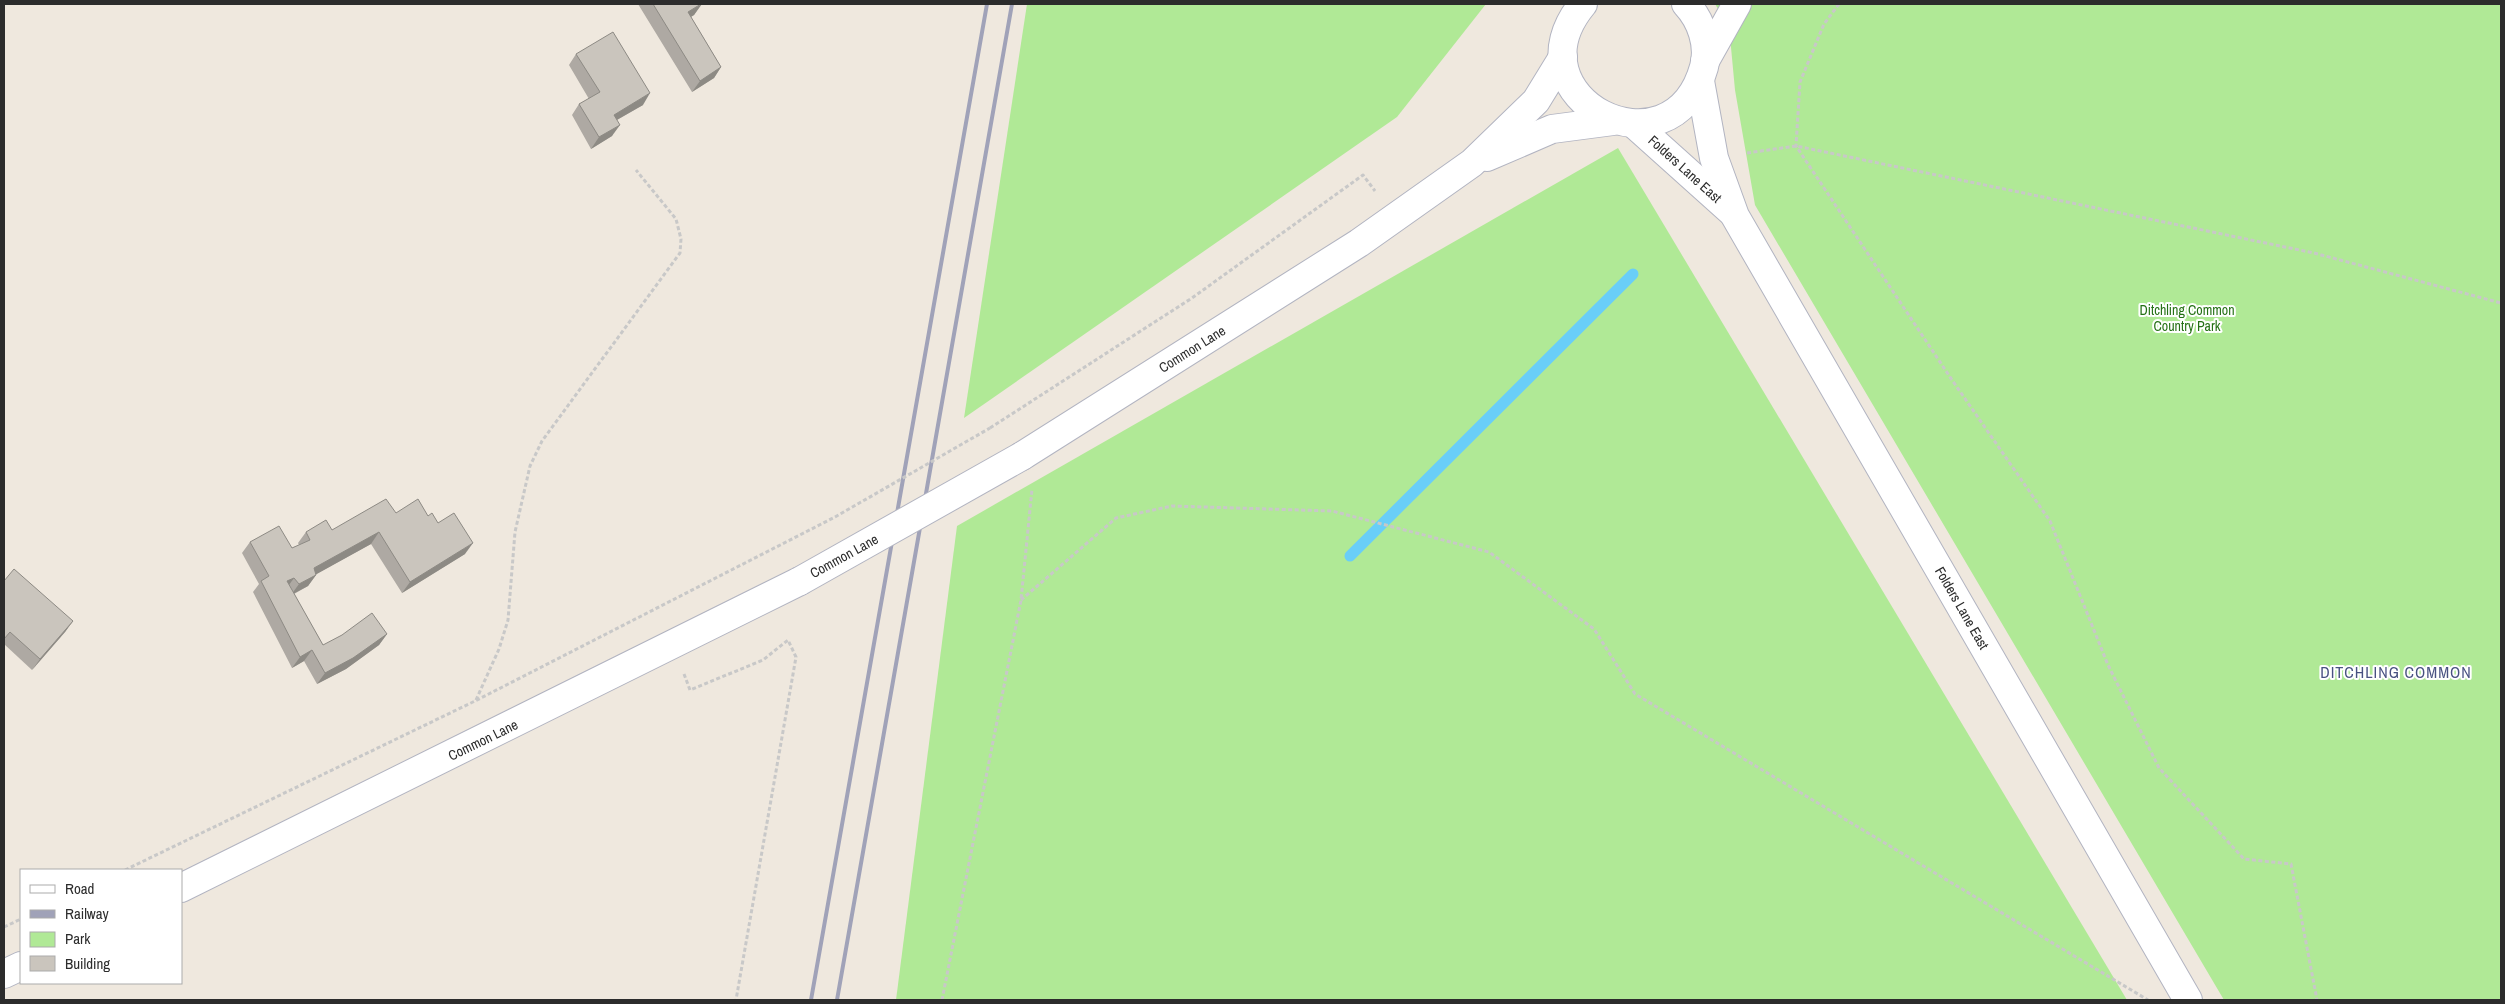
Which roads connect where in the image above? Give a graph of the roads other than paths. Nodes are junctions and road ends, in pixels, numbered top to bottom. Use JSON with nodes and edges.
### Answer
{"nodes":[{"id":1,"x":1560,"y":4,"type":"edge"},
{"id":2,"x":1583,"y":4,"type":"edge"},
{"id":3,"x":1686,"y":4,"type":"edge"},
{"id":4,"x":1737,"y":4,"type":"edge"},
{"id":5,"x":1564,"y":46,"type":"junction"},
{"id":6,"x":1703,"y":71,"type":"junction"},
{"id":7,"x":1623,"y":122,"type":"junction"},
{"id":8,"x":1472,"y":163,"type":"junction"},
{"id":9,"x":1735,"y":216,"type":"junction"},
{"id":10,"x":182,"y":888,"type":"edge"},
{"id":11,"x":20,"y":966,"type":"edge"},
{"id":12,"x":4,"y":974,"type":"edge"},
{"id":13,"x":2188,"y":1000,"type":"edge"}],
"edges":[{"from":1,"to":5,"type":"main road","name":"Folders Lane East"},
{"from":2,"to":5,"type":"main road","name":"Common Lane"},
{"from":3,"to":6,"type":"main road","name":"Folders Lane East"},
{"from":4,"to":6,"type":"main road","name":"Common Lane"},
{"from":5,"to":7,"type":"main road","name":"Folders Lane East"},
{"from":5,"to":8,"type":"main road","name":"Common Lane"},
{"from":6,"to":7,"type":"main road","name":"Common Lane"},
{"from":6,"to":9,"type":"main road","name":"Folders Lane East"},
{"from":7,"to":8,"type":"main road","name":"Common Lane"},
{"from":7,"to":9,"type":"main road","name":"Folders Lane East"},
{"from":8,"to":10,"type":"main road","name":"Common Lane","bridge":true},
{"from":9,"to":13,"type":"main road","name":"Folders Lane East"},
{"from":11,"to":12,"type":"main road"}]}
